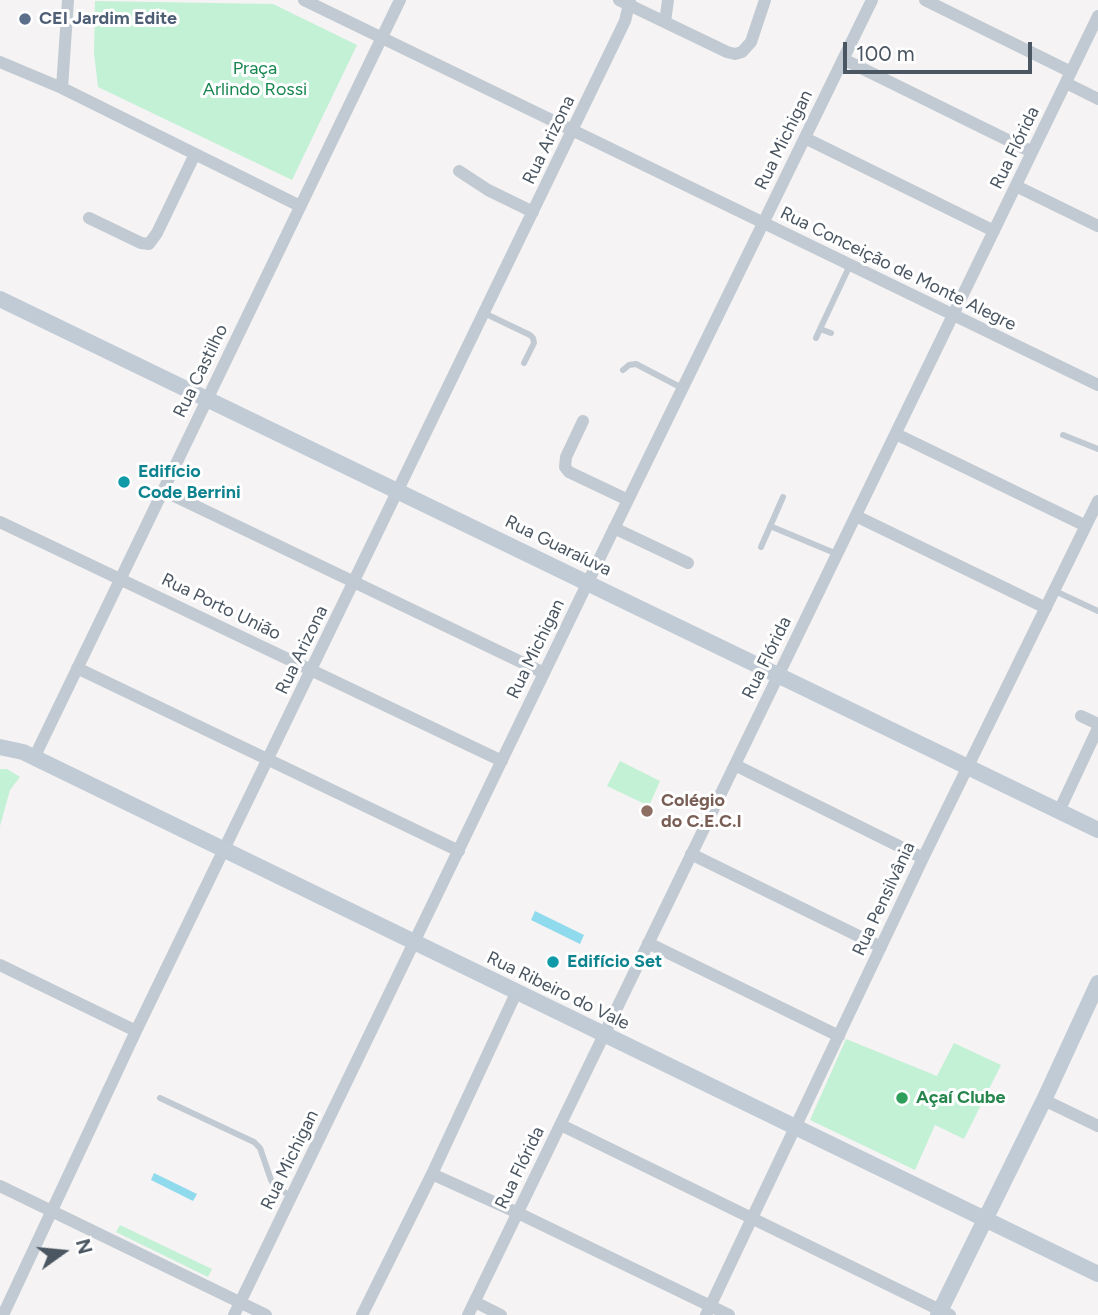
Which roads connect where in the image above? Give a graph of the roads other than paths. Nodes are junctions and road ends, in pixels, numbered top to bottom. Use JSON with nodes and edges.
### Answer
{"nodes":[{"id":1,"x":68,"y":0,"type":"edge"},
{"id":2,"x":304,"y":0,"type":"edge"},
{"id":3,"x":400,"y":0,"type":"edge"},
{"id":4,"x":668,"y":0,"type":"edge"},
{"id":5,"x":765,"y":0,"type":"edge"},
{"id":6,"x":872,"y":0,"type":"edge"},
{"id":7,"x":925,"y":0,"type":"edge"},
{"id":8,"x":626,"y":2,"type":"edge"},
{"id":9,"x":1098,"y":16,"type":"edge"},
{"id":10,"x":665,"y":22,"type":"junction"},
{"id":11,"x":382,"y":38,"type":"junction"},
{"id":12,"x":843,"y":60,"type":"junction"},
{"id":13,"x":0,"y":62,"type":"edge"},
{"id":14,"x":1068,"y":78,"type":"junction"},
{"id":15,"x":62,"y":89,"type":"junction"},
{"id":16,"x":1098,"y":99,"type":"edge"},
{"id":17,"x":573,"y":129,"type":"junction"},
{"id":18,"x":805,"y":138,"type":"junction"},
{"id":19,"x":1032,"y":152,"type":"junction"},
{"id":20,"x":195,"y":154,"type":"junction"},
{"id":21,"x":459,"y":171,"type":"dead end"},
{"id":22,"x":1016,"y":186,"type":"junction"},
{"id":23,"x":300,"y":206,"type":"junction"},
{"id":24,"x":533,"y":212,"type":"junction"},
{"id":25,"x":89,"y":218,"type":"dead end"},
{"id":26,"x":763,"y":223,"type":"junction"},
{"id":27,"x":1098,"y":226,"type":"edge"},
{"id":28,"x":994,"y":231,"type":"junction"},
{"id":29,"x":850,"y":265,"type":"junction"},
{"id":30,"x":0,"y":299,"type":"edge"},
{"id":31,"x":484,"y":313,"type":"junction"},
{"id":32,"x":953,"y":315,"type":"junction"},
{"id":33,"x":821,"y":328,"type":"junction"},
{"id":34,"x":831,"y":333,"type":"dead end"},
{"id":35,"x":816,"y":338,"type":"dead end"},
{"id":36,"x":524,"y":362,"type":"dead end"},
{"id":37,"x":623,"y":370,"type":"dead end"},
{"id":38,"x":1098,"y":385,"type":"edge"},
{"id":39,"x":682,"y":388,"type":"junction"},
{"id":40,"x":208,"y":398,"type":"junction"},
{"id":41,"x":583,"y":421,"type":"dead end"},
{"id":42,"x":896,"y":434,"type":"junction"},
{"id":43,"x":1063,"y":435,"type":"dead end"},
{"id":44,"x":1098,"y":449,"type":"edge"},
{"id":45,"x":164,"y":491,"type":"junction"},
{"id":46,"x":398,"y":491,"type":"junction"},
{"id":47,"x":783,"y":497,"type":"dead end"},
{"id":48,"x":628,"y":500,"type":"junction"},
{"id":49,"x":1098,"y":501,"type":"edge"},
{"id":50,"x":856,"y":516,"type":"junction"},
{"id":51,"x":0,"y":522,"type":"edge"},
{"id":52,"x":770,"y":526,"type":"junction"},
{"id":53,"x":1086,"y":526,"type":"junction"},
{"id":54,"x":614,"y":528,"type":"junction"},
{"id":55,"x":761,"y":547,"type":"dead end"},
{"id":56,"x":837,"y":554,"type":"junction"},
{"id":57,"x":688,"y":563,"type":"dead end"},
{"id":58,"x":120,"y":579,"type":"junction"},
{"id":59,"x":354,"y":582,"type":"junction"},
{"id":60,"x":587,"y":582,"type":"junction"},
{"id":61,"x":1053,"y":591,"type":"junction"},
{"id":62,"x":1046,"y":608,"type":"junction"},
{"id":63,"x":1098,"y":611,"type":"edge"},
{"id":64,"x":77,"y":668,"type":"junction"},
{"id":65,"x":312,"y":671,"type":"junction"},
{"id":66,"x":544,"y":673,"type":"junction"},
{"id":67,"x":779,"y":675,"type":"junction"},
{"id":68,"x":1081,"y":716,"type":"dead end"},
{"id":69,"x":1098,"y":726,"type":"edge"},
{"id":70,"x":0,"y":747,"type":"edge"},
{"id":71,"x":34,"y":758,"type":"junction"},
{"id":72,"x":268,"y":761,"type":"junction"},
{"id":73,"x":502,"y":761,"type":"junction"},
{"id":74,"x":734,"y":765,"type":"junction"},
{"id":75,"x":968,"y":767,"type":"junction"},
{"id":76,"x":1059,"y":811,"type":"junction"},
{"id":77,"x":1098,"y":830,"type":"edge"},
{"id":78,"x":224,"y":850,"type":"junction"},
{"id":79,"x":459,"y":851,"type":"junction"},
{"id":80,"x":691,"y":855,"type":"junction"},
{"id":81,"x":923,"y":858,"type":"junction"},
{"id":82,"x":648,"y":943,"type":"junction"},
{"id":83,"x":415,"y":944,"type":"junction"},
{"id":84,"x":881,"y":947,"type":"junction"},
{"id":85,"x":0,"y":965,"type":"edge"},
{"id":86,"x":1098,"y":983,"type":"edge"},
{"id":87,"x":517,"y":991,"type":"junction"},
{"id":88,"x":136,"y":1031,"type":"junction"},
{"id":89,"x":604,"y":1035,"type":"junction"},
{"id":90,"x":839,"y":1036,"type":"junction"},
{"id":91,"x":160,"y":1098,"type":"dead end"},
{"id":92,"x":1044,"y":1100,"type":"junction"},
{"id":93,"x":561,"y":1125,"type":"junction"},
{"id":94,"x":1098,"y":1126,"type":"edge"},
{"id":95,"x":795,"y":1128,"type":"junction"},
{"id":96,"x":432,"y":1174,"type":"junction"},
{"id":97,"x":0,"y":1186,"type":"edge"},
{"id":98,"x":292,"y":1197,"type":"junction"},
{"id":99,"x":51,"y":1211,"type":"junction"},
{"id":100,"x":518,"y":1213,"type":"junction"},
{"id":101,"x":751,"y":1218,"type":"junction"},
{"id":102,"x":985,"y":1219,"type":"junction"},
{"id":103,"x":1098,"y":1274,"type":"edge"},
{"id":104,"x":240,"y":1302,"type":"junction"},
{"id":105,"x":475,"y":1302,"type":"junction"},
{"id":106,"x":708,"y":1310,"type":"edge"},
{"id":107,"x":943,"y":1313,"type":"edge"},
{"id":108,"x":3,"y":1315,"type":"edge"},
{"id":109,"x":234,"y":1315,"type":"edge"},
{"id":110,"x":266,"y":1315,"type":"edge"},
{"id":111,"x":362,"y":1315,"type":"edge"},
{"id":112,"x":468,"y":1315,"type":"edge"},
{"id":113,"x":501,"y":1315,"type":"edge"},
{"id":114,"x":729,"y":1315,"type":"edge"}],
"edges":[{"from":1,"to":15,"type":"street"},
{"from":2,"to":11,"type":"street","name":"Rua Conceição de Monte Alegre"},
{"from":3,"to":11,"type":"street","name":"Rua Castilho"},
{"from":4,"to":10,"type":"street"},
{"from":5,"to":10,"type":"street"},
{"from":6,"to":12,"type":"street","name":"Rua Michigan"},
{"from":7,"to":14,"type":"street"},
{"from":8,"to":10,"type":"street"},
{"from":8,"to":17,"type":"street","name":"Rua Arizona"},
{"from":9,"to":14,"type":"street","name":"Rua Flórida"},
{"from":11,"to":17,"type":"street","name":"Rua Conceição de Monte Alegre"},
{"from":11,"to":23,"type":"street","name":"Rua Castilho"},
{"from":12,"to":18,"type":"street","name":"Rua Michigan"},
{"from":12,"to":19,"type":"street"},
{"from":13,"to":15,"type":"street"},
{"from":14,"to":16,"type":"street"},
{"from":14,"to":19,"type":"street","name":"Rua Flórida"},
{"from":15,"to":20,"type":"street"},
{"from":17,"to":24,"type":"street","name":"Rua Arizona"},
{"from":17,"to":26,"type":"street","name":"Rua Conceição de Monte Alegre"},
{"from":18,"to":26,"type":"street","name":"Rua Michigan"},
{"from":18,"to":28,"type":"street"},
{"from":19,"to":22,"type":"street","name":"Rua Flórida"},
{"from":20,"to":23,"type":"street"},
{"from":20,"to":25,"type":"street"},
{"from":21,"to":24,"type":"street"},
{"from":22,"to":27,"type":"street"},
{"from":22,"to":28,"type":"street","name":"Rua Flórida"},
{"from":23,"to":40,"type":"street","name":"Rua Castilho"},
{"from":24,"to":31,"type":"street","name":"Rua Arizona"},
{"from":26,"to":29,"type":"street","name":"Rua Conceição de Monte Alegre"},
{"from":26,"to":39,"type":"street","name":"Rua Michigan"},
{"from":28,"to":32,"type":"street","name":"Rua Flórida"},
{"from":29,"to":32,"type":"street","name":"Rua Conceição de Monte Alegre"},
{"from":29,"to":33,"type":"lane"},
{"from":30,"to":40,"type":"street","name":"Rua Guaraíuva"},
{"from":31,"to":36,"type":"lane"},
{"from":31,"to":46,"type":"street","name":"Rua Arizona"},
{"from":32,"to":38,"type":"street","name":"Rua Conceição de Monte Alegre"},
{"from":32,"to":42,"type":"street","name":"Rua Flórida"},
{"from":33,"to":34,"type":"lane"},
{"from":33,"to":35,"type":"lane"},
{"from":37,"to":39,"type":"lane"},
{"from":39,"to":48,"type":"street","name":"Rua Michigan"},
{"from":40,"to":45,"type":"street","name":"Rua Castilho"},
{"from":40,"to":46,"type":"street","name":"Rua Guaraíuva"},
{"from":41,"to":48,"type":"street"},
{"from":42,"to":50,"type":"street","name":"Rua Flórida"},
{"from":42,"to":53,"type":"street"},
{"from":43,"to":44,"type":"lane"},
{"from":45,"to":58,"type":"street","name":"Rua Castilho"},
{"from":45,"to":59,"type":"street"},
{"from":46,"to":59,"type":"street","name":"Rua Arizona"},
{"from":46,"to":60,"type":"street","name":"Rua Guaraíuva"},
{"from":47,"to":52,"type":"lane"},
{"from":48,"to":54,"type":"street","name":"Rua Michigan"},
{"from":49,"to":53,"type":"street","name":"Rua Pensilvânia"},
{"from":50,"to":56,"type":"street","name":"Rua Flórida"},
{"from":50,"to":62,"type":"street"},
{"from":51,"to":58,"type":"street","name":"Rua Porto União"},
{"from":52,"to":55,"type":"lane"},
{"from":52,"to":56,"type":"lane"},
{"from":53,"to":61,"type":"street","name":"Rua Pensilvânia"},
{"from":54,"to":57,"type":"street"},
{"from":54,"to":60,"type":"street","name":"Rua Michigan"},
{"from":56,"to":67,"type":"street","name":"Rua Flórida"},
{"from":58,"to":64,"type":"street","name":"Rua Castilho"},
{"from":58,"to":65,"type":"street","name":"Rua Porto União"},
{"from":59,"to":65,"type":"street","name":"Rua Arizona"},
{"from":59,"to":66,"type":"street"},
{"from":60,"to":66,"type":"street","name":"Rua Michigan"},
{"from":60,"to":67,"type":"street","name":"Rua Guaraíuva"},
{"from":61,"to":62,"type":"street","name":"Rua Pensilvânia"},
{"from":61,"to":63,"type":"lane"},
{"from":62,"to":75,"type":"street","name":"Rua Pensilvânia"},
{"from":64,"to":71,"type":"street","name":"Rua Castilho"},
{"from":64,"to":72,"type":"street"},
{"from":65,"to":72,"type":"street","name":"Rua Arizona"},
{"from":65,"to":73,"type":"street","name":"Rua Porto União"},
{"from":66,"to":73,"type":"street","name":"Rua Michigan"},
{"from":67,"to":74,"type":"street","name":"Rua Flórida"},
{"from":67,"to":75,"type":"street","name":"Rua Guaraíuva"},
{"from":68,"to":69,"type":"street"},
{"from":69,"to":76,"type":"street"},
{"from":70,"to":71,"type":"street","name":"Rua Ribeiro do Vale"},
{"from":71,"to":78,"type":"street","name":"Rua Ribeiro do Vale"},
{"from":72,"to":78,"type":"street","name":"Rua Arizona"},
{"from":72,"to":79,"type":"street"},
{"from":73,"to":79,"type":"street","name":"Rua Michigan"},
{"from":74,"to":80,"type":"street","name":"Rua Flórida"},
{"from":74,"to":81,"type":"street"},
{"from":75,"to":76,"type":"street","name":"Rua Guaraíuva"},
{"from":75,"to":81,"type":"street","name":"Rua Pensilvânia"},
{"from":76,"to":77,"type":"street","name":"Rua Guaraíuva"},
{"from":78,"to":83,"type":"street","name":"Rua Ribeiro do Vale"},
{"from":78,"to":88,"type":"street","name":"Rua Arizona"},
{"from":79,"to":83,"type":"street","name":"Rua Michigan"},
{"from":80,"to":82,"type":"street","name":"Rua Flórida"},
{"from":80,"to":84,"type":"street"},
{"from":81,"to":84,"type":"street","name":"Rua Pensilvânia"},
{"from":82,"to":89,"type":"street","name":"Rua Flórida"},
{"from":82,"to":90,"type":"street"},
{"from":83,"to":87,"type":"street","name":"Rua Ribeiro do Vale"},
{"from":83,"to":98,"type":"street","name":"Rua Michigan"},
{"from":84,"to":90,"type":"street","name":"Rua Pensilvânia"},
{"from":85,"to":88,"type":"street"},
{"from":86,"to":92,"type":"street"},
{"from":87,"to":89,"type":"street","name":"Rua Ribeiro do Vale"},
{"from":87,"to":96,"type":"street"},
{"from":88,"to":99,"type":"street","name":"Rua Arizona"},
{"from":89,"to":93,"type":"street","name":"Rua Flórida"},
{"from":89,"to":95,"type":"street","name":"Rua Ribeiro do Vale"},
{"from":90,"to":95,"type":"street","name":"Rua Pensilvânia"},
{"from":91,"to":98,"type":"lane"},
{"from":92,"to":94,"type":"street"},
{"from":92,"to":102,"type":"street"},
{"from":93,"to":100,"type":"street","name":"Rua Flórida"},
{"from":93,"to":101,"type":"street"},
{"from":95,"to":101,"type":"street","name":"Rua Pensilvânia"},
{"from":95,"to":102,"type":"street","name":"Rua Ribeiro do Vale"},
{"from":96,"to":100,"type":"street"},
{"from":96,"to":111,"type":"street"},
{"from":97,"to":99,"type":"street"},
{"from":98,"to":104,"type":"street","name":"Rua Michigan"},
{"from":99,"to":104,"type":"street"},
{"from":99,"to":108,"type":"street","name":"Rua Arizona"},
{"from":100,"to":105,"type":"street","name":"Rua Flórida"},
{"from":100,"to":106,"type":"street"},
{"from":101,"to":106,"type":"street","name":"Rua Pensilvânia"},
{"from":101,"to":107,"type":"street"},
{"from":102,"to":103,"type":"street","name":"Rua Ribeiro do Vale"},
{"from":102,"to":107,"type":"street"},
{"from":104,"to":109,"type":"street","name":"Rua Michigan"},
{"from":104,"to":110,"type":"street"},
{"from":105,"to":112,"type":"street","name":"Rua Flórida"},
{"from":105,"to":113,"type":"street"},
{"from":106,"to":114,"type":"street"}]}
